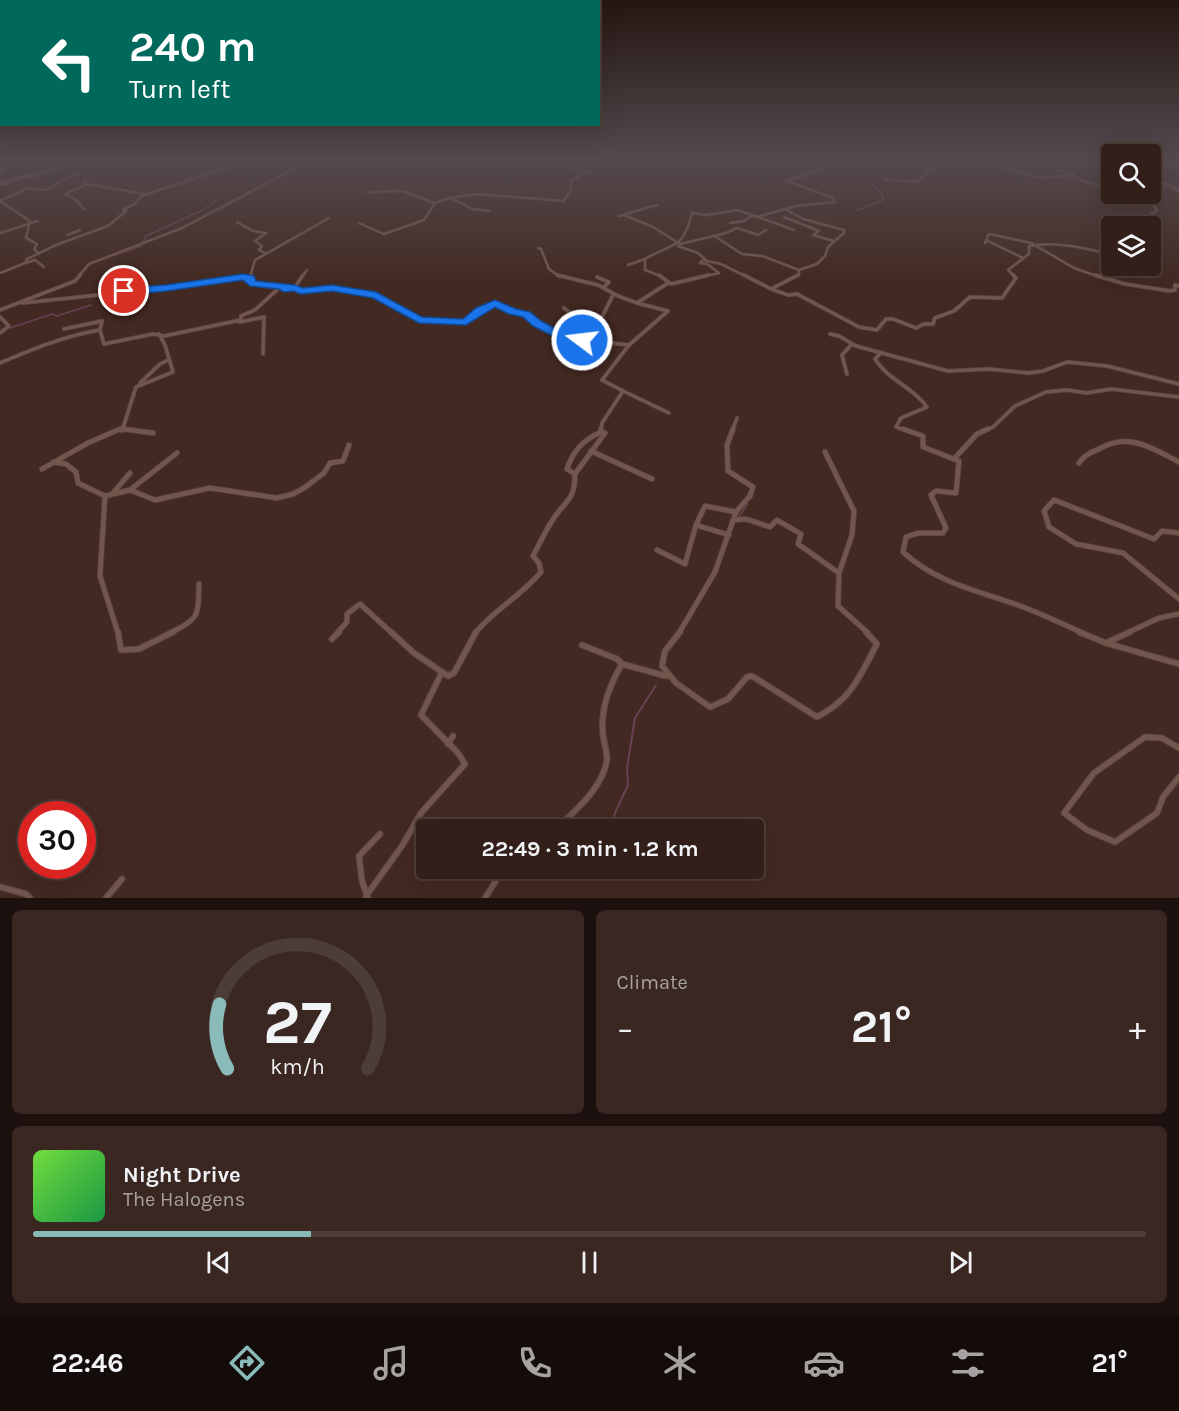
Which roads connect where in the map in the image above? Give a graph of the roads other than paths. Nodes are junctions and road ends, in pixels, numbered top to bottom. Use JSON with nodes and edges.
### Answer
{"nodes":[{"id":1,"x":0,"y":201,"type":"edge"},
{"id":2,"x":77,"y":201,"type":"edge"},
{"id":3,"x":137,"y":201,"type":"edge"},
{"id":4,"x":235,"y":201,"type":"edge"},
{"id":5,"x":431,"y":201,"type":"edge"},
{"id":6,"x":441,"y":201,"type":"edge"},
{"id":7,"x":456,"y":201,"type":"edge"},
{"id":8,"x":544,"y":201,"type":"edge"},
{"id":9,"x":564,"y":201,"type":"edge"},
{"id":10,"x":834,"y":201,"type":"edge"},
{"id":11,"x":435,"y":203,"type":"junction"},
{"id":12,"x":1152,"y":204,"type":"edge"},
{"id":13,"x":657,"y":205,"type":"dead end"},
{"id":14,"x":84,"y":208,"type":"dead end"},
{"id":15,"x":785,"y":209,"type":"junction"},
{"id":16,"x":489,"y":211,"type":"dead end"},
{"id":17,"x":624,"y":215,"type":"junction"},
{"id":18,"x":619,"y":216,"type":"dead end"},
{"id":19,"x":752,"y":216,"type":"junction"},
{"id":20,"x":1148,"y":216,"type":"edge"},
{"id":21,"x":757,"y":217,"type":"junction"},
{"id":22,"x":784,"y":217,"type":"dead end"},
{"id":23,"x":329,"y":218,"type":"dead end"},
{"id":24,"x":38,"y":221,"type":"dead end"},
{"id":25,"x":237,"y":222,"type":"dead end"},
{"id":26,"x":359,"y":223,"type":"dead end"},
{"id":27,"x":730,"y":223,"type":"dead end"},
{"id":28,"x":30,"y":224,"type":"junction"},
{"id":29,"x":80,"y":230,"type":"dead end"},
{"id":30,"x":766,"y":230,"type":"dead end"},
{"id":31,"x":794,"y":231,"type":"dead end"},
{"id":32,"x":0,"y":233,"type":"edge"},
{"id":33,"x":713,"y":235,"type":"junction"},
{"id":34,"x":75,"y":238,"type":"junction"},
{"id":35,"x":835,"y":241,"type":"junction"},
{"id":36,"x":679,"y":245,"type":"junction"},
{"id":37,"x":1035,"y":246,"type":"junction"},
{"id":38,"x":538,"y":248,"type":"dead end"},
{"id":39,"x":1101,"y":252,"type":"edge"},
{"id":40,"x":265,"y":253,"type":"junction"},
{"id":41,"x":39,"y":254,"type":"junction"},
{"id":42,"x":1023,"y":258,"type":"junction"},
{"id":43,"x":645,"y":259,"type":"junction"},
{"id":44,"x":707,"y":260,"type":"junction"},
{"id":45,"x":25,"y":263,"type":"junction"},
{"id":46,"x":628,"y":265,"type":"dead end"},
{"id":47,"x":44,"y":267,"type":"dead end"},
{"id":48,"x":307,"y":270,"type":"dead end"},
{"id":49,"x":799,"y":270,"type":"junction"},
{"id":50,"x":0,"y":273,"type":"edge"},
{"id":51,"x":597,"y":277,"type":"dead end"},
{"id":52,"x":129,"y":278,"type":"dead end"},
{"id":53,"x":250,"y":278,"type":"junction"},
{"id":54,"x":668,"y":283,"type":"junction"},
{"id":55,"x":1179,"y":286,"type":"edge"},
{"id":56,"x":280,"y":287,"type":"dead end"},
{"id":57,"x":295,"y":288,"type":"junction"},
{"id":58,"x":603,"y":288,"type":"junction"},
{"id":59,"x":771,"y":289,"type":"junction"},
{"id":60,"x":124,"y":291,"type":"junction"},
{"id":61,"x":613,"y":295,"type":"junction"},
{"id":62,"x":637,"y":303,"type":"junction"},
{"id":63,"x":14,"y":304,"type":"junction"},
{"id":64,"x":0,"y":308,"type":"edge"},
{"id":65,"x":564,"y":308,"type":"dead end"},
{"id":66,"x":0,"y":317,"type":"edge"},
{"id":67,"x":213,"y":326,"type":"junction"},
{"id":68,"x":64,"y":329,"type":"dead end"},
{"id":69,"x":100,"y":330,"type":"junction"},
{"id":70,"x":0,"y":333,"type":"edge"},
{"id":71,"x":159,"y":334,"type":"junction"},
{"id":72,"x":830,"y":334,"type":"dead end"},
{"id":73,"x":104,"y":344,"type":"joint"},
{"id":74,"x":852,"y":344,"type":"junction"},
{"id":75,"x":629,"y":345,"type":"junction"},
{"id":76,"x":881,"y":352,"type":"junction"},
{"id":77,"x":263,"y":354,"type":"dead end"},
{"id":78,"x":168,"y":360,"type":"junction"},
{"id":79,"x":0,"y":363,"type":"edge"},
{"id":80,"x":847,"y":374,"type":"dead end"},
{"id":81,"x":1179,"y":384,"type":"edge"},
{"id":82,"x":138,"y":385,"type":"junction"},
{"id":83,"x":623,"y":391,"type":"junction"},
{"id":84,"x":1179,"y":397,"type":"edge"},
{"id":85,"x":669,"y":413,"type":"dead end"},
{"id":86,"x":737,"y":418,"type":"dead end"},
{"id":87,"x":123,"y":428,"type":"junction"},
{"id":88,"x":601,"y":432,"type":"junction"},
{"id":89,"x":153,"y":433,"type":"dead end"},
{"id":90,"x":349,"y":445,"type":"dead end"},
{"id":91,"x":591,"y":452,"type":"junction"},
{"id":92,"x":825,"y":452,"type":"dead end"},
{"id":93,"x":177,"y":453,"type":"dead end"},
{"id":94,"x":954,"y":459,"type":"junction"},
{"id":95,"x":53,"y":462,"type":"junction"},
{"id":96,"x":1179,"y":462,"type":"edge"},
{"id":97,"x":1079,"y":463,"type":"dead end"},
{"id":98,"x":42,"y":469,"type":"dead end"},
{"id":99,"x":130,"y":472,"type":"dead end"},
{"id":100,"x":575,"y":474,"type":"junction"},
{"id":101,"x":652,"y":479,"type":"dead end"},
{"id":102,"x":130,"y":490,"type":"junction"},
{"id":103,"x":112,"y":494,"type":"junction"},
{"id":104,"x":105,"y":496,"type":"junction"},
{"id":105,"x":736,"y":512,"type":"junction"},
{"id":106,"x":734,"y":520,"type":"junction"},
{"id":107,"x":696,"y":525,"type":"junction"},
{"id":108,"x":1179,"y":533,"type":"edge"},
{"id":109,"x":729,"y":535,"type":"junction"},
{"id":110,"x":657,"y":550,"type":"dead end"},
{"id":111,"x":838,"y":573,"type":"junction"},
{"id":112,"x":199,"y":584,"type":"dead end"},
{"id":113,"x":1179,"y":599,"type":"edge"},
{"id":114,"x":1179,"y":614,"type":"edge"},
{"id":115,"x":332,"y":639,"type":"dead end"},
{"id":116,"x":1106,"y":643,"type":"junction"},
{"id":117,"x":582,"y":645,"type":"dead end"},
{"id":118,"x":622,"y":664,"type":"junction"},
{"id":119,"x":1179,"y":664,"type":"edge"},
{"id":120,"x":442,"y":672,"type":"junction"},
{"id":121,"x":667,"y":676,"type":"junction"},
{"id":122,"x":453,"y":736,"type":"dead end"},
{"id":123,"x":448,"y":744,"type":"junction"},
{"id":124,"x":1179,"y":748,"type":"edge"},
{"id":125,"x":1179,"y":777,"type":"edge"},
{"id":126,"x":567,"y":819,"type":"edge"},
{"id":127,"x":380,"y":834,"type":"dead end"},
{"id":128,"x":122,"y":879,"type":"dead end"},
{"id":129,"x":497,"y":879,"type":"edge"},
{"id":130,"x":0,"y":886,"type":"edge"},
{"id":131,"x":367,"y":897,"type":"edge"},
{"id":132,"x":30,"y":898,"type":"edge"},
{"id":133,"x":106,"y":898,"type":"edge"},
{"id":134,"x":485,"y":898,"type":"edge"}],
"edges":[{"from":1,"to":28,"type":"street"},
{"from":2,"to":14,"type":"street"},
{"from":3,"to":34,"type":"street"},
{"from":4,"to":63,"type":"street"},
{"from":5,"to":11,"type":"street"},
{"from":6,"to":11,"type":"street"},
{"from":7,"to":16,"type":"street"},
{"from":8,"to":9,"type":"street"},
{"from":10,"to":15,"type":"street"},
{"from":11,"to":26,"type":"street"},
{"from":12,"to":20,"type":"street"},
{"from":13,"to":17,"type":"street"},
{"from":15,"to":21,"type":"street"},
{"from":15,"to":35,"type":"street"},
{"from":17,"to":18,"type":"street"},
{"from":17,"to":36,"type":"street"},
{"from":19,"to":21,"type":"street"},
{"from":19,"to":27,"type":"street"},
{"from":19,"to":36,"type":"street"},
{"from":21,"to":31,"type":"street"},
{"from":22,"to":35,"type":"street"},
{"from":23,"to":40,"type":"street"},
{"from":24,"to":28,"type":"street"},
{"from":25,"to":40,"type":"street"},
{"from":28,"to":32,"type":"street"},
{"from":28,"to":41,"type":"street"},
{"from":29,"to":34,"type":"street"},
{"from":30,"to":33,"type":"street"},
{"from":33,"to":36,"type":"street"},
{"from":33,"to":49,"type":"street"},
{"from":34,"to":41,"type":"street"},
{"from":35,"to":49,"type":"street"},
{"from":36,"to":43,"type":"street"},
{"from":36,"to":44,"type":"street"},
{"from":37,"to":39,"type":"street"},
{"from":37,"to":42,"type":"street"},
{"from":37,"to":42,"type":"street"},
{"from":37,"to":55,"type":"street"},
{"from":38,"to":58,"type":"street"},
{"from":40,"to":53,"type":"street"},
{"from":41,"to":45,"type":"street"},
{"from":42,"to":59,"type":"street"},
{"from":43,"to":46,"type":"street"},
{"from":43,"to":54,"type":"street"},
{"from":44,"to":54,"type":"street"},
{"from":44,"to":59,"type":"street"},
{"from":45,"to":47,"type":"street"},
{"from":45,"to":50,"type":"street"},
{"from":48,"to":57,"type":"street"},
{"from":49,"to":59,"type":"street"},
{"from":51,"to":58,"type":"street"},
{"from":52,"to":60,"type":"street"},
{"from":53,"to":57,"type":"street"},
{"from":53,"to":60,"type":"street"},
{"from":54,"to":62,"type":"street"},
{"from":56,"to":67,"type":"street"},
{"from":57,"to":75,"type":"street"},
{"from":58,"to":61,"type":"street"},
{"from":60,"to":63,"type":"street"},
{"from":61,"to":62,"type":"street"},
{"from":61,"to":65,"type":"street"},
{"from":62,"to":75,"type":"street"},
{"from":63,"to":64,"type":"street"},
{"from":66,"to":70,"type":"street"},
{"from":67,"to":71,"type":"street"},
{"from":67,"to":77,"type":"street"},
{"from":68,"to":69,"type":"street"},
{"from":69,"to":73,"type":"street"},
{"from":69,"to":79,"type":"street"},
{"from":71,"to":73,"type":"street"},
{"from":71,"to":78,"type":"street"},
{"from":72,"to":74,"type":"street"},
{"from":74,"to":76,"type":"street"},
{"from":74,"to":80,"type":"street"},
{"from":75,"to":83,"type":"street"},
{"from":76,"to":81,"type":"street"},
{"from":76,"to":94,"type":"street"},
{"from":78,"to":82,"type":"street"},
{"from":78,"to":82,"type":"street"},
{"from":82,"to":87,"type":"street"},
{"from":83,"to":85,"type":"street"},
{"from":83,"to":88,"type":"street"},
{"from":84,"to":94,"type":"street"},
{"from":86,"to":105,"type":"street"},
{"from":87,"to":89,"type":"street"},
{"from":87,"to":95,"type":"street"},
{"from":88,"to":91,"type":"street"},
{"from":88,"to":100,"type":"street"},
{"from":90,"to":102,"type":"street"},
{"from":91,"to":100,"type":"street"},
{"from":91,"to":101,"type":"street"},
{"from":92,"to":111,"type":"street"},
{"from":93,"to":102,"type":"street"},
{"from":94,"to":116,"type":"street"},
{"from":95,"to":98,"type":"street"},
{"from":95,"to":104,"type":"street"},
{"from":96,"to":97,"type":"street"},
{"from":99,"to":103,"type":"street"},
{"from":100,"to":120,"type":"street"},
{"from":102,"to":103,"type":"street"},
{"from":103,"to":104,"type":"street"},
{"from":104,"to":112,"type":"street"},
{"from":105,"to":106,"type":"street"},
{"from":105,"to":107,"type":"street"},
{"from":106,"to":109,"type":"street"},
{"from":106,"to":111,"type":"street"},
{"from":107,"to":109,"type":"street"},
{"from":107,"to":110,"type":"street"},
{"from":108,"to":113,"type":"street"},
{"from":109,"to":121,"type":"street"},
{"from":111,"to":121,"type":"street"},
{"from":114,"to":116,"type":"street"},
{"from":115,"to":120,"type":"street"},
{"from":116,"to":119,"type":"street"},
{"from":117,"to":118,"type":"street"},
{"from":118,"to":121,"type":"street"},
{"from":118,"to":126,"type":"street"},
{"from":120,"to":123,"type":"street"},
{"from":122,"to":123,"type":"street"},
{"from":123,"to":131,"type":"street"},
{"from":124,"to":125,"type":"street"},
{"from":127,"to":131,"type":"street"},
{"from":128,"to":133,"type":"street"},
{"from":129,"to":134,"type":"street"},
{"from":130,"to":132,"type":"street"}]}
